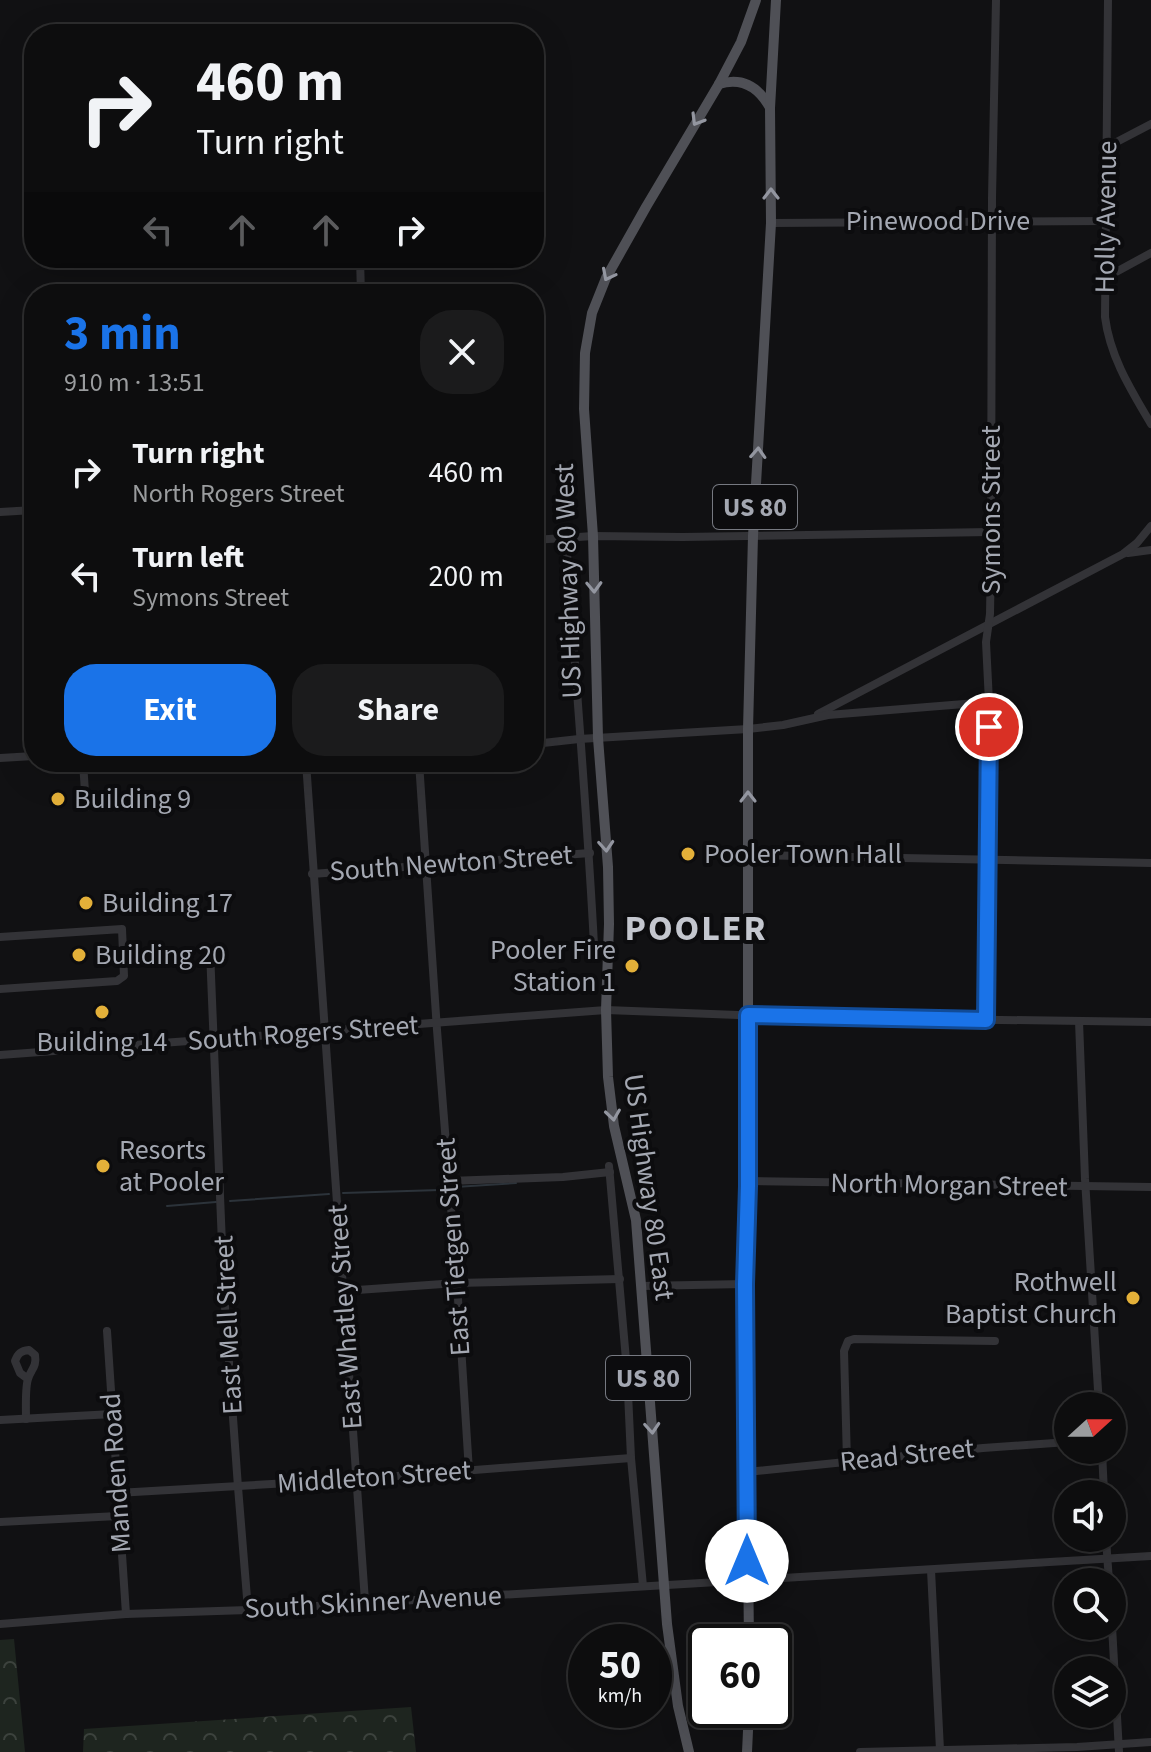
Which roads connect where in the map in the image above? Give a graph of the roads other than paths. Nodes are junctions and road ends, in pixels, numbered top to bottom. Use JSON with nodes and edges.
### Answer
{"nodes":[{"id":1,"x":756,"y":0,"type":"edge"},
{"id":2,"x":776,"y":0,"type":"edge"},
{"id":3,"x":996,"y":0,"type":"edge"},
{"id":4,"x":1108,"y":0,"type":"edge"},
{"id":5,"x":719,"y":84,"type":"junction"},
{"id":6,"x":770,"y":108,"type":"junction"},
{"id":7,"x":1151,"y":124,"type":"edge"},
{"id":8,"x":1107,"y":147,"type":"junction"},
{"id":9,"x":992,"y":221,"type":"junction"},
{"id":10,"x":1106,"y":221,"type":"junction"},
{"id":11,"x":771,"y":223,"type":"junction"},
{"id":12,"x":1151,"y":253,"type":"edge"},
{"id":13,"x":1105,"y":278,"type":"junction"},
{"id":14,"x":1151,"y":424,"type":"edge"},
{"id":15,"x":24,"y":511,"type":"edge"},
{"id":16,"x":0,"y":512,"type":"edge"},
{"id":17,"x":1151,"y":526,"type":"edge"},
{"id":18,"x":990,"y":532,"type":"junction"},
{"id":19,"x":593,"y":536,"type":"junction"},
{"id":20,"x":753,"y":536,"type":"junction"},
{"id":21,"x":566,"y":538,"type":"junction"},
{"id":22,"x":544,"y":539,"type":"edge"},
{"id":23,"x":1150,"y":549,"type":"edge"},
{"id":24,"x":1123,"y":554,"type":"junction"},
{"id":25,"x":988,"y":624,"type":"junction"},
{"id":26,"x":989,"y":702,"type":"junction"},
{"id":27,"x":803,"y":720,"type":"junction"},
{"id":28,"x":748,"y":729,"type":"junction"},
{"id":29,"x":598,"y":738,"type":"junction"},
{"id":30,"x":579,"y":739,"type":"junction"},
{"id":31,"x":544,"y":743,"type":"edge"},
{"id":32,"x":24,"y":757,"type":"edge"},
{"id":33,"x":0,"y":758,"type":"edge"},
{"id":34,"x":84,"y":772,"type":"edge"},
{"id":35,"x":307,"y":772,"type":"edge"},
{"id":36,"x":420,"y":772,"type":"edge"},
{"id":37,"x":86,"y":807,"type":"dead end"},
{"id":38,"x":590,"y":853,"type":"junction"},
{"id":39,"x":748,"y":855,"type":"junction"},
{"id":40,"x":989,"y":859,"type":"junction"},
{"id":41,"x":1151,"y":863,"type":"edge"},
{"id":42,"x":426,"y":866,"type":"junction"},
{"id":43,"x":312,"y":874,"type":"junction"},
{"id":44,"x":0,"y":937,"type":"edge"},
{"id":45,"x":594,"y":945,"type":"dead end"},
{"id":46,"x":210,"y":951,"type":"dead end"},
{"id":47,"x":0,"y":989,"type":"edge"},
{"id":48,"x":606,"y":1010,"type":"junction"},
{"id":49,"x":748,"y":1015,"type":"junction"},
{"id":50,"x":986,"y":1020,"type":"junction"},
{"id":51,"x":1079,"y":1021,"type":"junction"},
{"id":52,"x":1151,"y":1022,"type":"edge"},
{"id":53,"x":436,"y":1023,"type":"junction"},
{"id":54,"x":325,"y":1032,"type":"junction"},
{"id":55,"x":215,"y":1039,"type":"junction"},
{"id":56,"x":0,"y":1055,"type":"edge"},
{"id":57,"x":449,"y":1181,"type":"junction"},
{"id":58,"x":748,"y":1181,"type":"junction"},
{"id":59,"x":1086,"y":1187,"type":"junction"},
{"id":60,"x":1151,"y":1187,"type":"edge"},
{"id":61,"x":620,"y":1279,"type":"junction"},
{"id":62,"x":457,"y":1283,"type":"junction"},
{"id":63,"x":745,"y":1284,"type":"junction"},
{"id":64,"x":641,"y":1286,"type":"junction"},
{"id":65,"x":343,"y":1291,"type":"junction"},
{"id":66,"x":107,"y":1331,"type":"dead end"},
{"id":67,"x":995,"y":1341,"type":"dead end"},
{"id":68,"x":28,"y":1379,"type":"dead end"},
{"id":69,"x":1098,"y":1392,"type":"edge"},
{"id":70,"x":113,"y":1414,"type":"junction"},
{"id":71,"x":26,"y":1419,"type":"junction"},
{"id":72,"x":0,"y":1420,"type":"edge"},
{"id":73,"x":1054,"y":1443,"type":"edge"},
{"id":74,"x":631,"y":1458,"type":"junction"},
{"id":75,"x":847,"y":1461,"type":"junction"},
{"id":76,"x":469,"y":1471,"type":"junction"},
{"id":77,"x":747,"y":1472,"type":"junction"},
{"id":78,"x":358,"y":1479,"type":"junction"},
{"id":79,"x":238,"y":1487,"type":"junction"},
{"id":80,"x":117,"y":1493,"type":"junction"},
{"id":81,"x":118,"y":1516,"type":"junction"},
{"id":82,"x":0,"y":1522,"type":"edge"},
{"id":83,"x":1107,"y":1552,"type":"edge"},
{"id":84,"x":1151,"y":1556,"type":"edge"},
{"id":85,"x":1108,"y":1559,"type":"junction"},
{"id":86,"x":1108,"y":1568,"type":"edge"},
{"id":87,"x":931,"y":1570,"type":"junction"},
{"id":88,"x":747,"y":1580,"type":"junction"},
{"id":89,"x":643,"y":1586,"type":"junction"},
{"id":90,"x":664,"y":1586,"type":"junction"},
{"id":91,"x":365,"y":1601,"type":"junction"},
{"id":92,"x":248,"y":1610,"type":"junction"},
{"id":93,"x":126,"y":1614,"type":"junction"},
{"id":94,"x":0,"y":1624,"type":"edge"},
{"id":95,"x":748,"y":1624,"type":"edge"},
{"id":96,"x":1113,"y":1640,"type":"edge"},
{"id":97,"x":748,"y":1728,"type":"edge"},
{"id":98,"x":1151,"y":1742,"type":"edge"},
{"id":99,"x":1118,"y":1748,"type":"edge"},
{"id":100,"x":689,"y":1750,"type":"edge"},
{"id":101,"x":940,"y":1750,"type":"edge"},
{"id":102,"x":747,"y":1752,"type":"edge"},
{"id":103,"x":860,"y":1752,"type":"edge"}],
"edges":[{"from":1,"to":5,"type":"main road","name":"US Highway 80 West","number":"US 80"},
{"from":2,"to":6,"type":"main road","number":"US 80"},
{"from":3,"to":9,"type":"street","name":"Symons Street"},
{"from":4,"to":8,"type":"street","name":"Holly Avenue"},
{"from":5,"to":6,"type":"main road"},
{"from":5,"to":19,"type":"main road","name":"US Highway 80 West","number":"US 80","one_way":true},
{"from":11,"to":6,"type":"main road","number":"US 80","one_way":true},
{"from":7,"to":8,"type":"street"},
{"from":8,"to":10,"type":"street","name":"Holly Avenue"},
{"from":9,"to":10,"type":"street","name":"Pinewood Drive"},
{"from":9,"to":11,"type":"street","name":"Pinewood Drive"},
{"from":9,"to":18,"type":"street","name":"Symons Street"},
{"from":10,"to":13,"type":"street","name":"Holly Avenue"},
{"from":20,"to":11,"type":"main road","number":"US 80","one_way":true},
{"from":12,"to":13,"type":"street"},
{"from":13,"to":14,"type":"street","name":"Holly Avenue"},
{"from":15,"to":16,"type":"street"},
{"from":17,"to":24,"type":"street"},
{"from":18,"to":20,"type":"street"},
{"from":18,"to":25,"type":"street","name":"Symons Street"},
{"from":19,"to":20,"type":"street"},
{"from":19,"to":21,"type":"street"},
{"from":19,"to":29,"type":"main road","name":"US Highway 80 West","number":"US 80","one_way":true},
{"from":20,"to":28,"type":"main road","number":"US 80"},
{"from":21,"to":22,"type":"street"},
{"from":21,"to":30,"type":"street"},
{"from":23,"to":24,"type":"street"},
{"from":24,"to":25,"type":"street"},
{"from":25,"to":26,"type":"street","name":"Symons Street"},
{"from":25,"to":27,"type":"street"},
{"from":26,"to":27,"type":"street"},
{"from":26,"to":40,"type":"street","name":"Symons Street"},
{"from":27,"to":28,"type":"street"},
{"from":28,"to":29,"type":"street"},
{"from":39,"to":28,"type":"main road","number":"US 80","one_way":true},
{"from":29,"to":30,"type":"street"},
{"from":29,"to":48,"type":"main road","name":"US Highway 80 West","number":"US 80","one_way":true},
{"from":30,"to":31,"type":"street"},
{"from":30,"to":38,"type":"street"},
{"from":32,"to":33,"type":"street"},
{"from":34,"to":37,"type":"street"},
{"from":35,"to":43,"type":"street","name":"East Whatley Street"},
{"from":36,"to":42,"type":"street","name":"East Tietgen Street"},
{"from":38,"to":42,"type":"street","name":"South Newton Street"},
{"from":38,"to":45,"type":"street"},
{"from":39,"to":40,"type":"street"},
{"from":39,"to":49,"type":"main road","number":"US 80"},
{"from":40,"to":41,"type":"street"},
{"from":40,"to":50,"type":"street","name":"Symons Street"},
{"from":42,"to":43,"type":"street","name":"South Newton Street"},
{"from":42,"to":53,"type":"street","name":"East Tietgen Street"},
{"from":43,"to":54,"type":"street","name":"East Whatley Street"},
{"from":44,"to":47,"type":"street"},
{"from":46,"to":55,"type":"street","name":"East Mell Street"},
{"from":48,"to":49,"type":"street","name":"South Rogers Street"},
{"from":48,"to":53,"type":"street","name":"South Rogers Street"},
{"from":48,"to":64,"type":"main road","name":"US Highway 80 East","number":"US 80","one_way":true},
{"from":49,"to":50,"type":"street","name":"South Rogers Street"},
{"from":49,"to":58,"type":"main road","number":"US 80"},
{"from":50,"to":51,"type":"street","name":"South Rogers Street"},
{"from":51,"to":52,"type":"street","name":"South Rogers Street"},
{"from":51,"to":59,"type":"street"},
{"from":53,"to":54,"type":"street","name":"South Rogers Street"},
{"from":53,"to":57,"type":"street","name":"East Tietgen Street"},
{"from":54,"to":55,"type":"street","name":"South Rogers Street"},
{"from":54,"to":65,"type":"street","name":"East Whatley Street"},
{"from":55,"to":56,"type":"street","name":"South Rogers Street"},
{"from":55,"to":79,"type":"street","name":"East Mell Street"},
{"from":57,"to":61,"type":"street"},
{"from":57,"to":62,"type":"street","name":"East Tietgen Street"},
{"from":58,"to":59,"type":"street","name":"North Morgan Street"},
{"from":58,"to":63,"type":"main road","number":"US 80"},
{"from":59,"to":60,"type":"street","name":"North Morgan Street"},
{"from":59,"to":69,"type":"street"},
{"from":61,"to":62,"type":"street"},
{"from":61,"to":74,"type":"street"},
{"from":62,"to":65,"type":"street"},
{"from":62,"to":76,"type":"street","name":"East Tietgen Street"},
{"from":63,"to":64,"type":"street"},
{"from":63,"to":77,"type":"main road","number":"US 80"},
{"from":64,"to":90,"type":"main road","name":"US Highway 80 East","number":"US 80","one_way":true},
{"from":65,"to":78,"type":"street","name":"East Whatley Street"},
{"from":66,"to":70,"type":"street","name":"Manden Road"},
{"from":67,"to":75,"type":"street"},
{"from":68,"to":71,"type":"street"},
{"from":70,"to":71,"type":"street"},
{"from":70,"to":80,"type":"street","name":"Manden Road"},
{"from":71,"to":72,"type":"street"},
{"from":73,"to":75,"type":"street","name":"Read Street"},
{"from":74,"to":76,"type":"street","name":"Middleton Street"},
{"from":74,"to":89,"type":"street"},
{"from":75,"to":77,"type":"street","name":"Read Street"},
{"from":76,"to":78,"type":"street","name":"Middleton Street"},
{"from":77,"to":88,"type":"main road","number":"US 80"},
{"from":78,"to":79,"type":"street","name":"Middleton Street"},
{"from":78,"to":91,"type":"street","name":"East Whatley Street"},
{"from":79,"to":80,"type":"street","name":"Middleton Street"},
{"from":79,"to":92,"type":"street","name":"East Mell Street"},
{"from":80,"to":81,"type":"street","name":"Manden Road"},
{"from":81,"to":82,"type":"street"},
{"from":81,"to":93,"type":"street","name":"Manden Road"},
{"from":83,"to":85,"type":"street"},
{"from":84,"to":85,"type":"street","name":"South Skinner Avenue"},
{"from":85,"to":86,"type":"street"},
{"from":85,"to":87,"type":"street","name":"South Skinner Avenue"},
{"from":87,"to":88,"type":"street","name":"South Skinner Avenue"},
{"from":87,"to":101,"type":"street"},
{"from":88,"to":90,"type":"street","name":"South Skinner Avenue"},
{"from":88,"to":95,"type":"main road","number":"US 80"},
{"from":89,"to":90,"type":"street","name":"South Skinner Avenue"},
{"from":89,"to":91,"type":"street","name":"South Skinner Avenue"},
{"from":90,"to":100,"type":"main road","name":"US Highway 80 East","number":"US 80"},
{"from":91,"to":92,"type":"street","name":"South Skinner Avenue"},
{"from":92,"to":93,"type":"street","name":"South Skinner Avenue"},
{"from":93,"to":94,"type":"street","name":"South Skinner Avenue"},
{"from":96,"to":99,"type":"street"},
{"from":97,"to":102,"type":"main road"},
{"from":98,"to":99,"type":"street"},
{"from":99,"to":101,"type":"street"},
{"from":101,"to":103,"type":"street"}]}
